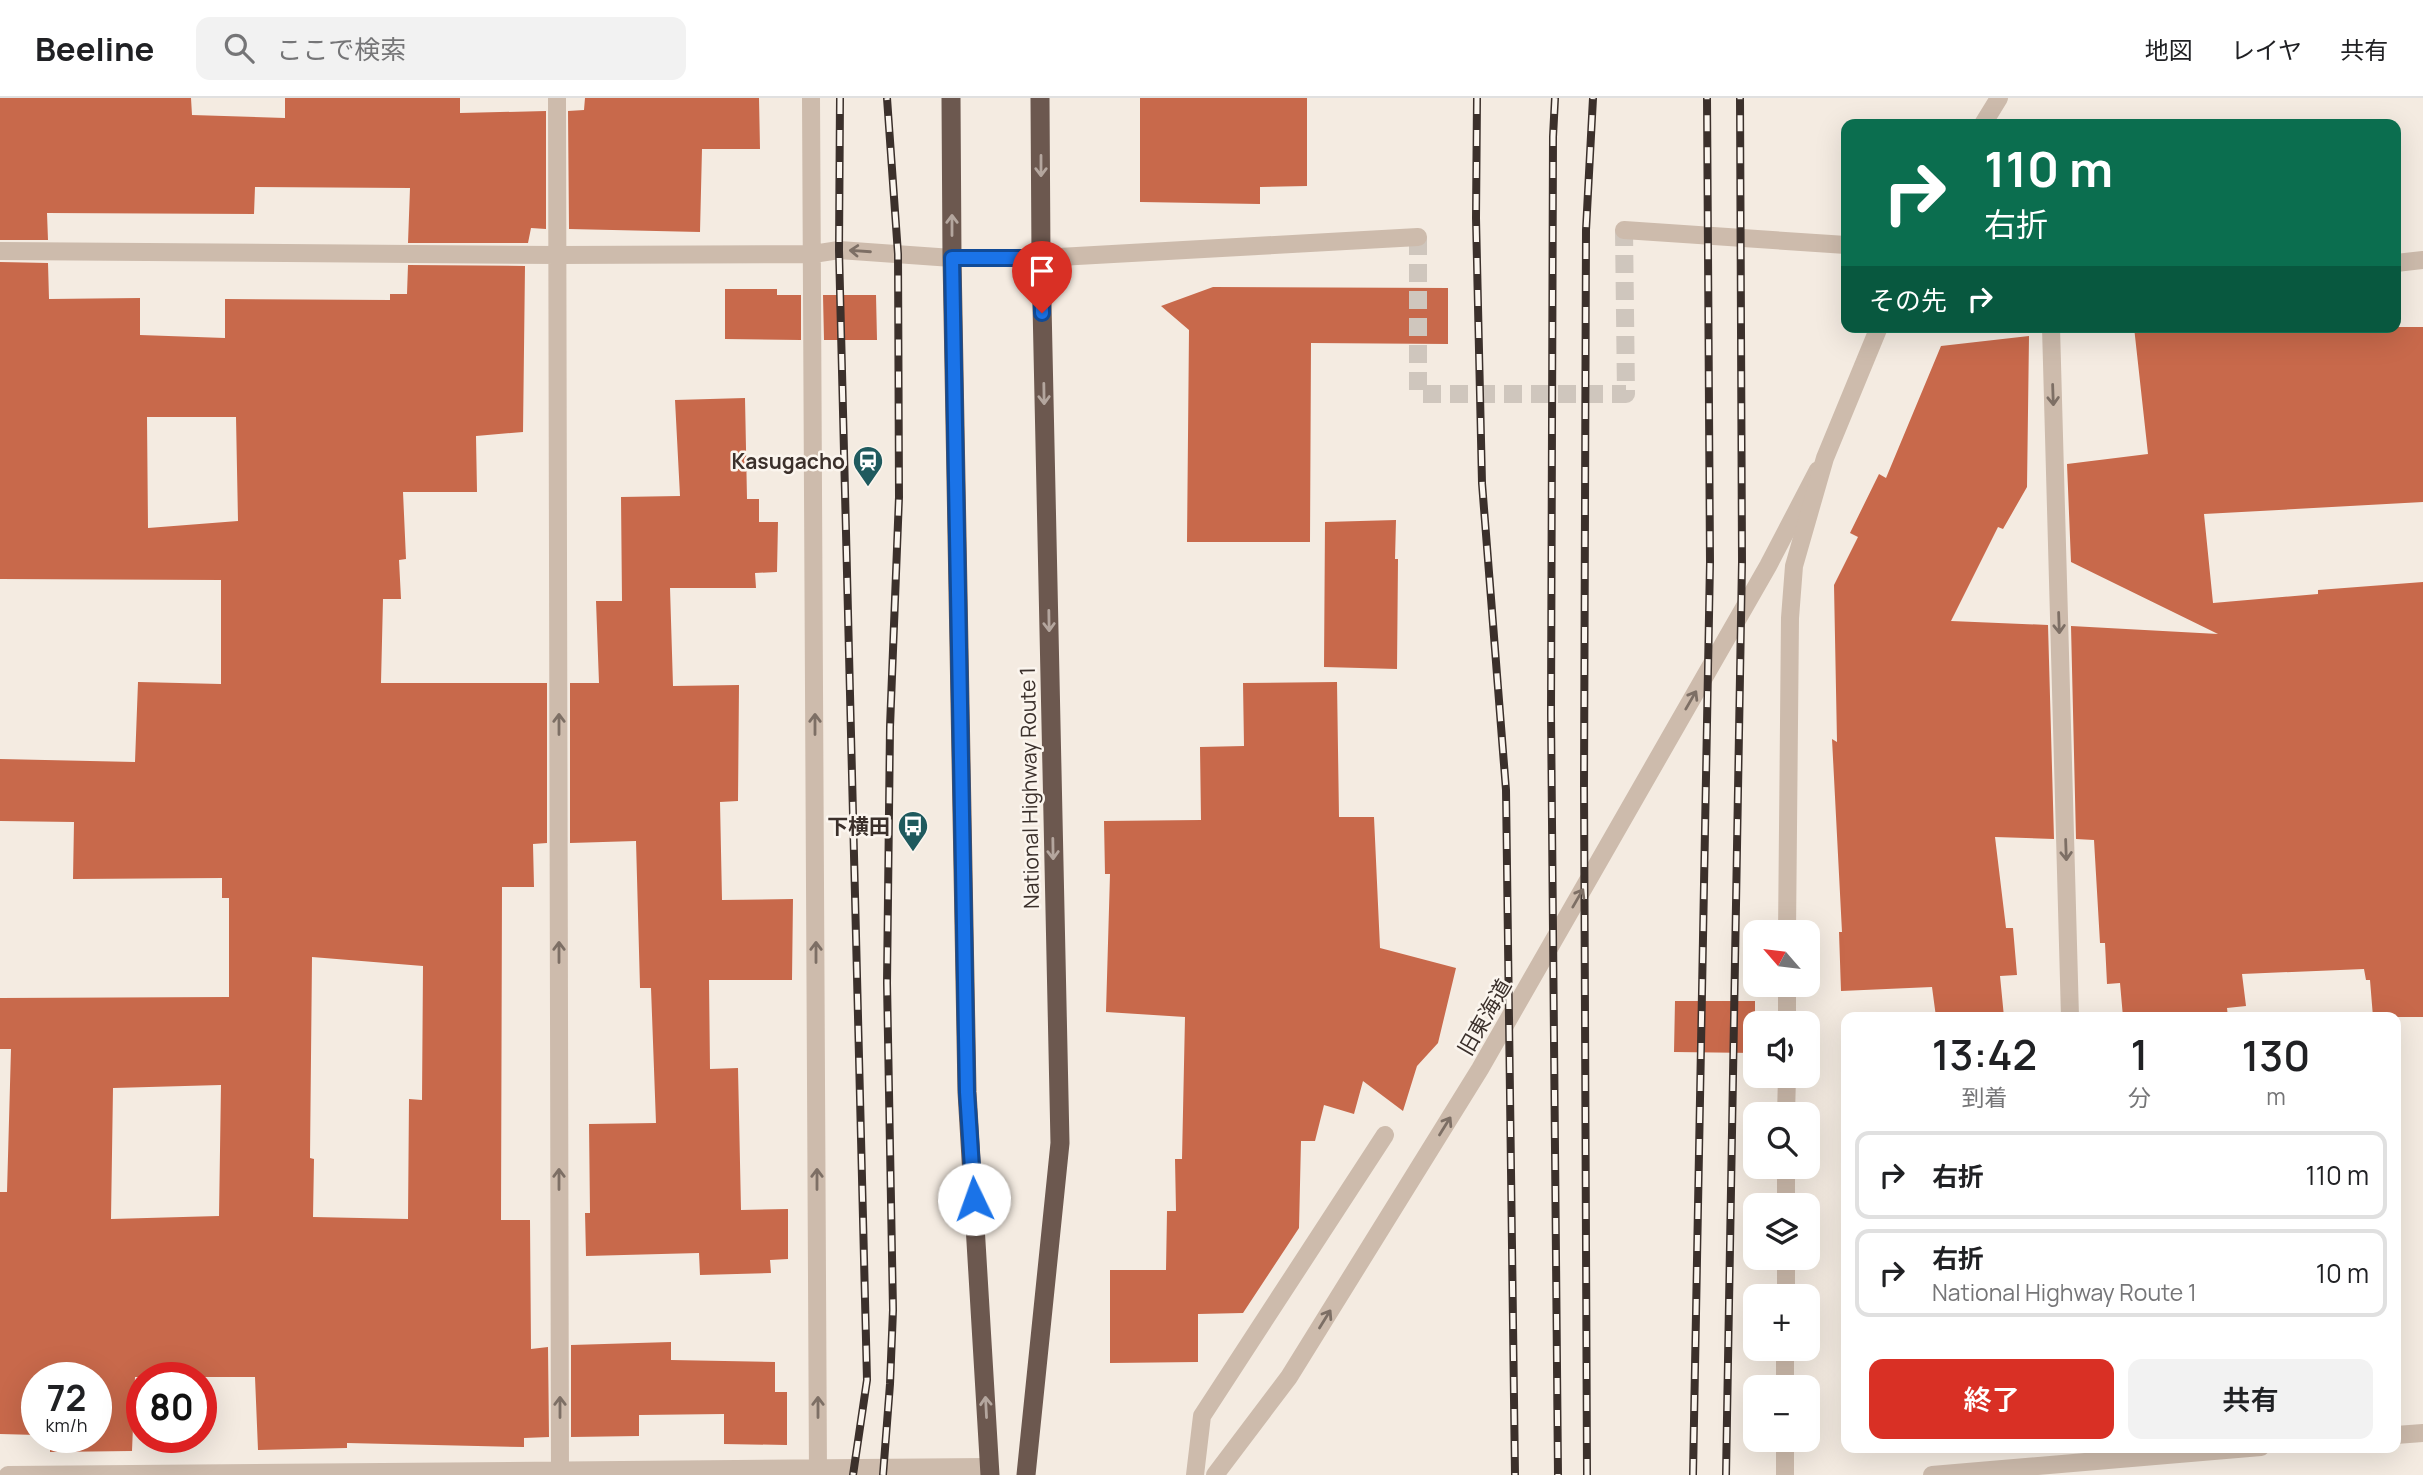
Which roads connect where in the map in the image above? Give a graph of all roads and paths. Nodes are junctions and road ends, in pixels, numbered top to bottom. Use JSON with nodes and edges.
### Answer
{"nodes":[{"id":1,"x":557,"y":98,"type":"edge"},
{"id":2,"x":811,"y":98,"type":"edge"},
{"id":3,"x":951,"y":98,"type":"edge"},
{"id":4,"x":1040,"y":98,"type":"edge"},
{"id":5,"x":1999,"y":98,"type":"edge"},
{"id":6,"x":1986,"y":119,"type":"edge"},
{"id":7,"x":1624,"y":230,"type":"dead end"},
{"id":8,"x":1418,"y":237,"type":"dead end"},
{"id":9,"x":1841,"y":245,"type":"edge"},
{"id":10,"x":0,"y":251,"type":"edge"},
{"id":11,"x":813,"y":254,"type":"junction"},
{"id":12,"x":558,"y":255,"type":"junction"},
{"id":13,"x":952,"y":258,"type":"junction"},
{"id":14,"x":1041,"y":258,"type":"junction"},
{"id":15,"x":2423,"y":260,"type":"edge"},
{"id":16,"x":2401,"y":262,"type":"edge"},
{"id":17,"x":1877,"y":333,"type":"edge"},
{"id":18,"x":2051,"y":333,"type":"edge"},
{"id":19,"x":1825,"y":458,"type":"junction"},
{"id":20,"x":1787,"y":920,"type":"edge"},
{"id":21,"x":2070,"y":1012,"type":"edge"},
{"id":22,"x":1385,"y":1135,"type":"dead end"},
{"id":23,"x":2423,"y":1433,"type":"edge"},
{"id":24,"x":2401,"y":1435,"type":"edge"},
{"id":25,"x":1785,"y":1452,"type":"edge"},
{"id":26,"x":2191,"y":1453,"type":"edge"},
{"id":27,"x":2087,"y":1462,"type":"edge"},
{"id":28,"x":990,"y":1471,"type":"edge"},
{"id":29,"x":818,"y":1472,"type":"edge"},
{"id":30,"x":560,"y":1474,"type":"edge"},
{"id":31,"x":8,"y":1475,"type":"edge"},
{"id":32,"x":1026,"y":1475,"type":"edge"},
{"id":33,"x":1195,"y":1475,"type":"edge"},
{"id":34,"x":1215,"y":1475,"type":"edge"},
{"id":35,"x":1785,"y":1475,"type":"edge"},
{"id":36,"x":1933,"y":1475,"type":"edge"}],
"edges":[{"from":1,"to":12,"type":"street"},
{"from":2,"to":11,"type":"street"},
{"from":13,"to":3,"type":"highway","one_way":true},
{"from":4,"to":14,"type":"highway","name":"National Highway Route 1","one_way":true},
{"from":5,"to":6,"type":"street"},
{"from":7,"to":9,"type":"street"},
{"from":8,"to":14,"type":"street"},
{"from":10,"to":12,"type":"street"},
{"from":11,"to":12,"type":"street"},
{"from":13,"to":11,"type":"street","one_way":true},
{"from":29,"to":11,"type":"street","one_way":true},
{"from":30,"to":12,"type":"street","one_way":true},
{"from":13,"to":14,"type":"street"},
{"from":28,"to":13,"type":"highway","one_way":true},
{"from":14,"to":32,"type":"highway","name":"National Highway Route 1","one_way":true},
{"from":15,"to":16,"type":"street"},
{"from":17,"to":19,"type":"street"},
{"from":18,"to":21,"type":"street","one_way":true},
{"from":19,"to":20,"type":"street"},
{"from":34,"to":19,"type":"street","name":"旧東海道","one_way":true},
{"from":22,"to":33,"type":"street"},
{"from":23,"to":24,"type":"street"},
{"from":25,"to":35,"type":"street"},
{"from":26,"to":27,"type":"street"},
{"from":27,"to":36,"type":"street"},
{"from":28,"to":29,"type":"street"},
{"from":29,"to":30,"type":"street"},
{"from":30,"to":31,"type":"street"}]}
